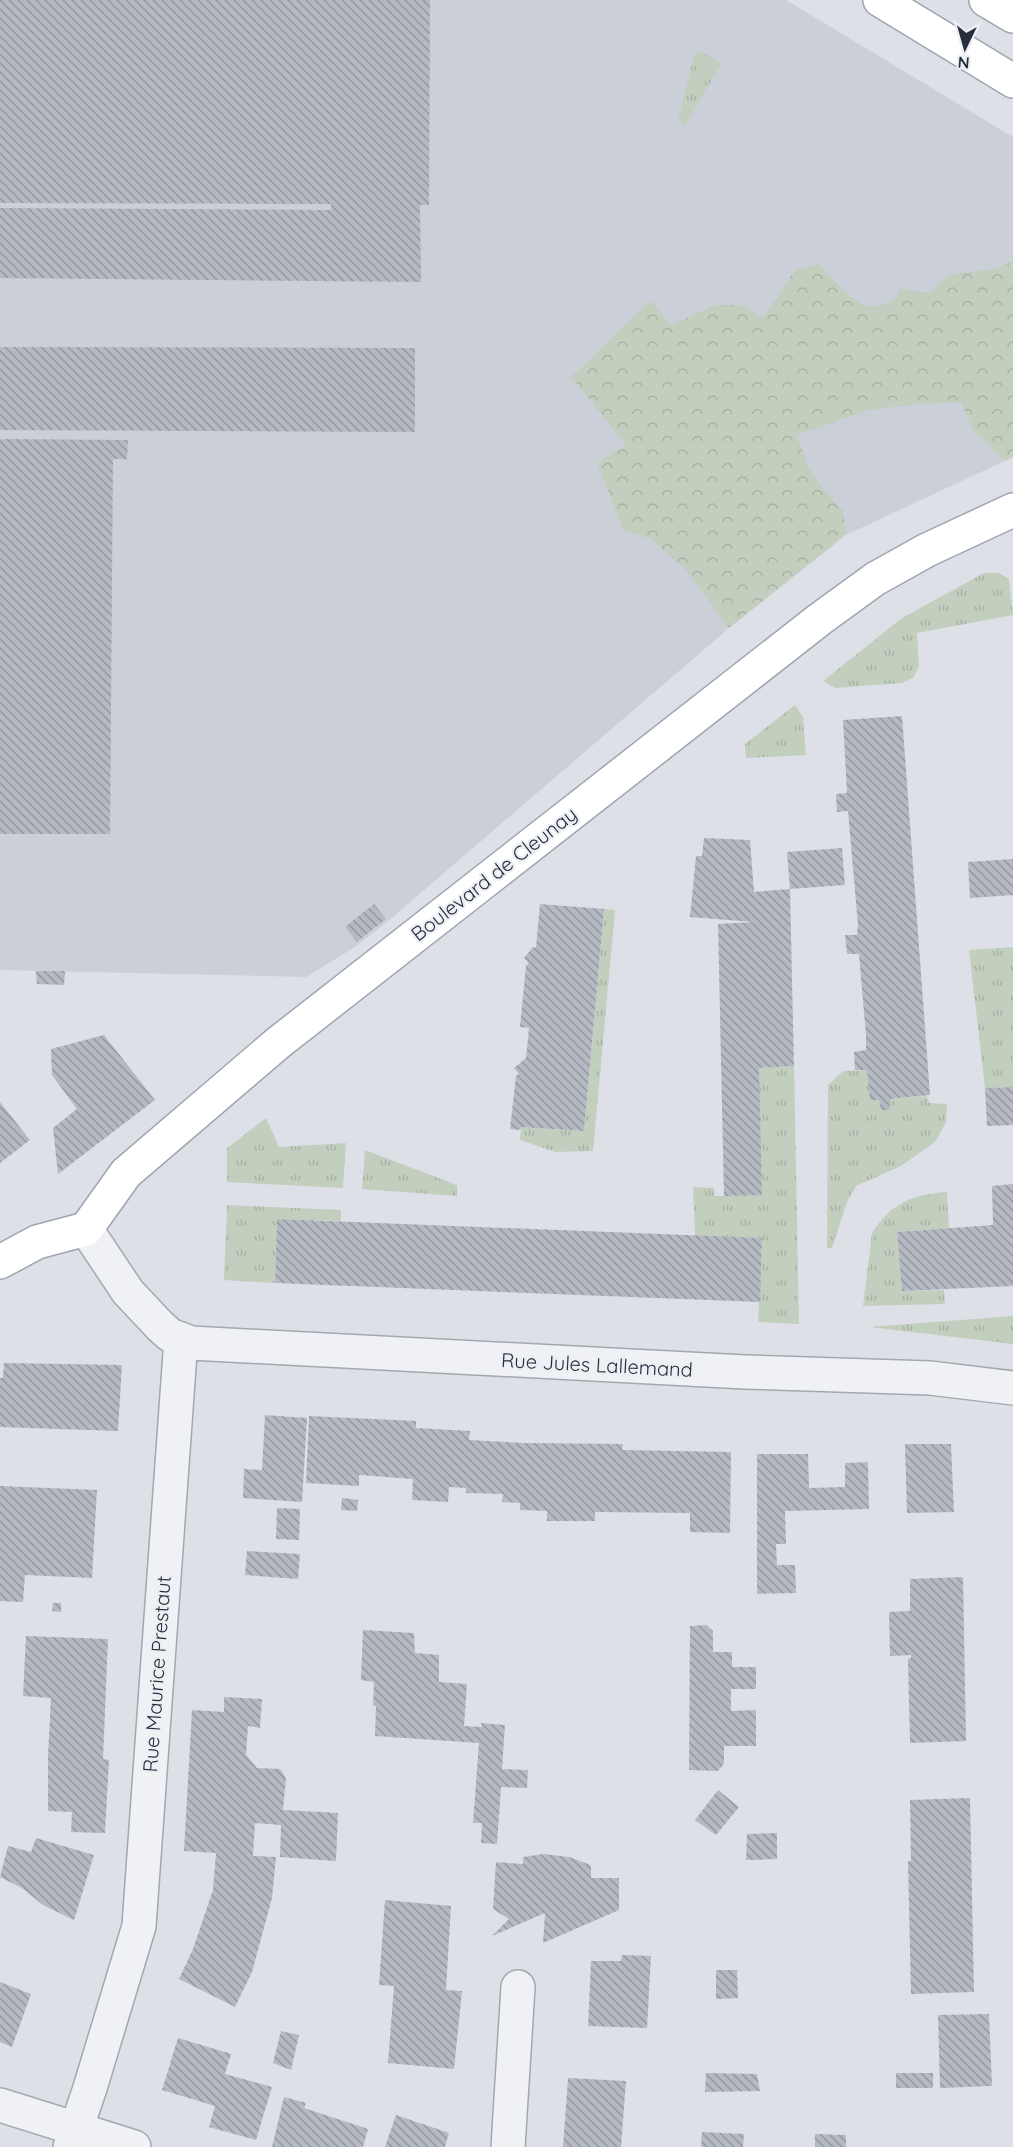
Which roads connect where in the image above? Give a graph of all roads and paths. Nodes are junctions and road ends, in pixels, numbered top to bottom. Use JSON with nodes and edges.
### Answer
{"nodes":[{"id":1,"x":880,"y":0,"type":"edge"},
{"id":2,"x":986,"y":0,"type":"edge"},
{"id":3,"x":1013,"y":16,"type":"edge"},
{"id":4,"x":1013,"y":81,"type":"edge"},
{"id":5,"x":1013,"y":510,"type":"edge"},
{"id":6,"x":86,"y":1229,"type":"junction"},
{"id":7,"x":0,"y":1262,"type":"edge"},
{"id":8,"x":181,"y":1340,"type":"junction"},
{"id":9,"x":1013,"y":1388,"type":"edge"},
{"id":10,"x":518,"y":1987,"type":"dead end"},
{"id":11,"x":0,"y":2105,"type":"edge"},
{"id":12,"x":73,"y":2138,"type":"edge"},
{"id":13,"x":134,"y":2147,"type":"edge"},
{"id":14,"x":508,"y":2147,"type":"edge"}],
"edges":[{"from":1,"to":4,"type":"main road"},
{"from":2,"to":3,"type":"main road"},
{"from":5,"to":6,"type":"main road","name":"Boulevard de Cleunay"},
{"from":6,"to":7,"type":"main road"},
{"from":6,"to":8,"type":"street"},
{"from":8,"to":9,"type":"street","name":"Rue Jules Lallemand"},
{"from":8,"to":12,"type":"street","name":"Rue Maurice Prestaut"},
{"from":10,"to":14,"type":"street"},
{"from":11,"to":12,"type":"street"},
{"from":12,"to":13,"type":"street"}]}
